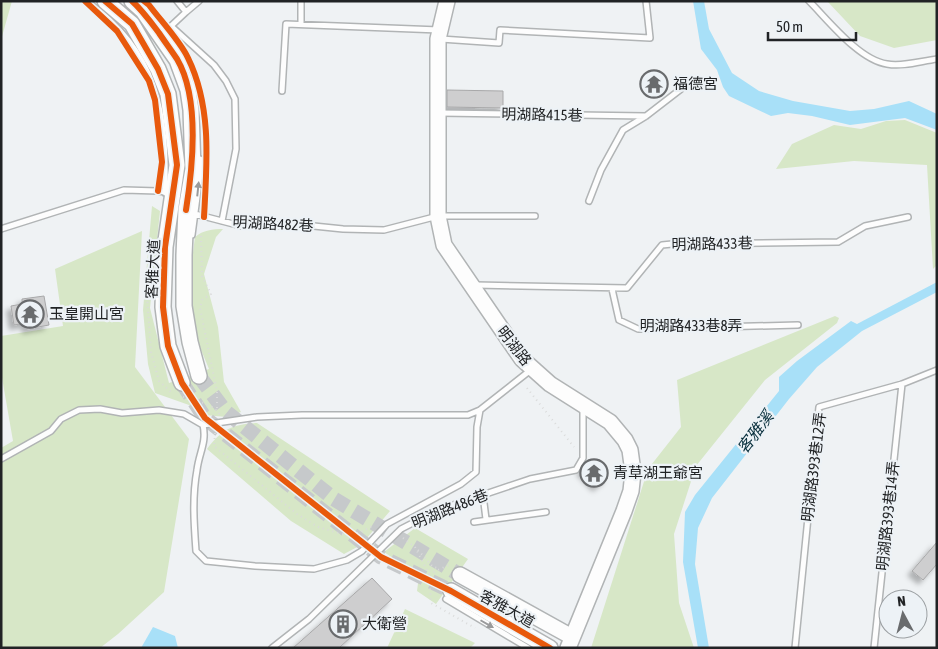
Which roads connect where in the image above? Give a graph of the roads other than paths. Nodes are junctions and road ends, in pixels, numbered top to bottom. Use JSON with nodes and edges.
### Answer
{"nodes":[{"id":1,"x":86,"y":1,"type":"edge"},
{"id":2,"x":105,"y":1,"type":"edge"},
{"id":3,"x":132,"y":1,"type":"edge"},
{"id":4,"x":137,"y":1,"type":"edge"},
{"id":5,"x":177,"y":1,"type":"edge"},
{"id":6,"x":200,"y":1,"type":"edge"},
{"id":7,"x":301,"y":1,"type":"edge"},
{"id":8,"x":447,"y":1,"type":"edge"},
{"id":9,"x":646,"y":1,"type":"edge"},
{"id":10,"x":809,"y":1,"type":"edge"},
{"id":11,"x":186,"y":12,"type":"junction"},
{"id":12,"x":301,"y":24,"type":"junction"},
{"id":13,"x":438,"y":34,"type":"junction"},
{"id":14,"x":937,"y":58,"type":"edge"},
{"id":15,"x":190,"y":90,"type":"junction"},
{"id":16,"x":682,"y":90,"type":"dead end"},
{"id":17,"x":282,"y":91,"type":"dead end"},
{"id":18,"x":163,"y":98,"type":"junction"},
{"id":19,"x":437,"y":113,"type":"junction"},
{"id":20,"x":646,"y":116,"type":"junction"},
{"id":21,"x":167,"y":200,"type":"junction"},
{"id":22,"x":590,"y":201,"type":"dead end"},
{"id":23,"x":191,"y":212,"type":"junction"},
{"id":24,"x":438,"y":216,"type":"junction"},
{"id":25,"x":536,"y":216,"type":"dead end"},
{"id":26,"x":908,"y":217,"type":"dead end"},
{"id":27,"x":222,"y":221,"type":"junction"},
{"id":28,"x":1,"y":229,"type":"edge"},
{"id":29,"x":470,"y":285,"type":"junction"},
{"id":30,"x":612,"y":289,"type":"junction"},
{"id":31,"x":798,"y":325,"type":"dead end"},
{"id":32,"x":532,"y":369,"type":"junction"},
{"id":33,"x":937,"y":370,"type":"edge"},
{"id":34,"x":202,"y":376,"type":"tunnel mouth"},
{"id":35,"x":179,"y":384,"type":"tunnel mouth"},
{"id":36,"x":902,"y":384,"type":"junction"},
{"id":37,"x":583,"y":405,"type":"junction"},
{"id":38,"x":480,"y":410,"type":"junction"},
{"id":39,"x":203,"y":425,"type":"junction"},
{"id":40,"x":1,"y":459,"type":"edge"},
{"id":41,"x":483,"y":495,"type":"junction"},
{"id":42,"x":546,"y":512,"type":"dead end"},
{"id":43,"x":486,"y":519,"type":"junction"},
{"id":44,"x":474,"y":522,"type":"dead end"},
{"id":45,"x":460,"y":570,"type":"tunnel mouth"},
{"id":46,"x":448,"y":595,"type":"joint"},
{"id":47,"x":570,"y":642,"type":"edge"},
{"id":48,"x":272,"y":648,"type":"edge"},
{"id":49,"x":528,"y":648,"type":"edge"},
{"id":50,"x":550,"y":648,"type":"edge"},
{"id":51,"x":795,"y":648,"type":"edge"},
{"id":52,"x":874,"y":648,"type":"edge"}],
"edges":[{"from":1,"to":18,"type":"lane"},
{"from":2,"to":18,"type":"street","name":"客雅大道"},
{"from":3,"to":15,"type":"street","name":"客雅大道"},
{"from":4,"to":15,"type":"lane"},
{"from":5,"to":11,"type":"lane"},
{"from":6,"to":11,"type":"lane"},
{"from":7,"to":12,"type":"lane"},
{"from":8,"to":13,"type":"street","name":"明湖路"},
{"from":9,"to":13,"type":"lane"},
{"from":10,"to":14,"type":"lane"},
{"from":11,"to":27,"type":"lane"},
{"from":12,"to":13,"type":"lane"},
{"from":12,"to":17,"type":"lane"},
{"from":13,"to":19,"type":"street","name":"明湖路"},
{"from":23,"to":15,"type":"street","name":"客雅大道","one_way":true},
{"from":16,"to":20,"type":"lane"},
{"from":18,"to":21,"type":"street","name":"客雅大道"},
{"from":19,"to":20,"type":"lane","name":"明湖路415巷"},
{"from":19,"to":24,"type":"street","name":"明湖路"},
{"from":20,"to":22,"type":"lane"},
{"from":21,"to":23,"type":"lane","name":"明湖路482巷"},
{"from":21,"to":28,"type":"lane"},
{"from":21,"to":35,"type":"street","name":"客雅大道"},
{"from":23,"to":27,"type":"lane","name":"明湖路482巷"},
{"from":23,"to":34,"type":"street","name":"客雅大道"},
{"from":24,"to":25,"type":"lane","name":"明湖路482巷"},
{"from":24,"to":27,"type":"lane","name":"明湖路482巷"},
{"from":24,"to":29,"type":"street","name":"明湖路"},
{"from":26,"to":30,"type":"lane","name":"明湖路433巷"},
{"from":29,"to":30,"type":"lane","name":"明湖路433巷"},
{"from":29,"to":32,"type":"street","name":"明湖路"},
{"from":30,"to":31,"type":"lane","name":"明湖路433巷8弄"},
{"from":32,"to":37,"type":"street","name":"明湖路"},
{"from":32,"to":38,"type":"lane"},
{"from":33,"to":36,"type":"lane","name":"明湖路393巷12弄"},
{"from":36,"to":51,"type":"lane","name":"明湖路393巷12弄"},
{"from":36,"to":52,"type":"lane","name":"明湖路393巷14弄"},
{"from":37,"to":41,"type":"lane","name":"明湖路486巷"},
{"from":37,"to":47,"type":"street","name":"明湖路"},
{"from":38,"to":39,"type":"lane"},
{"from":38,"to":39,"type":"lane"},
{"from":39,"to":40,"type":"lane"},
{"from":41,"to":43,"type":"lane"},
{"from":41,"to":48,"type":"lane","name":"明湖路486巷"},
{"from":42,"to":43,"type":"lane"},
{"from":43,"to":44,"type":"lane"},
{"from":45,"to":47,"type":"street","name":"客雅大道"},
{"from":46,"to":49,"type":"lane","one_way":true},
{"from":46,"to":50,"type":"street","name":"客雅大道"}]}
